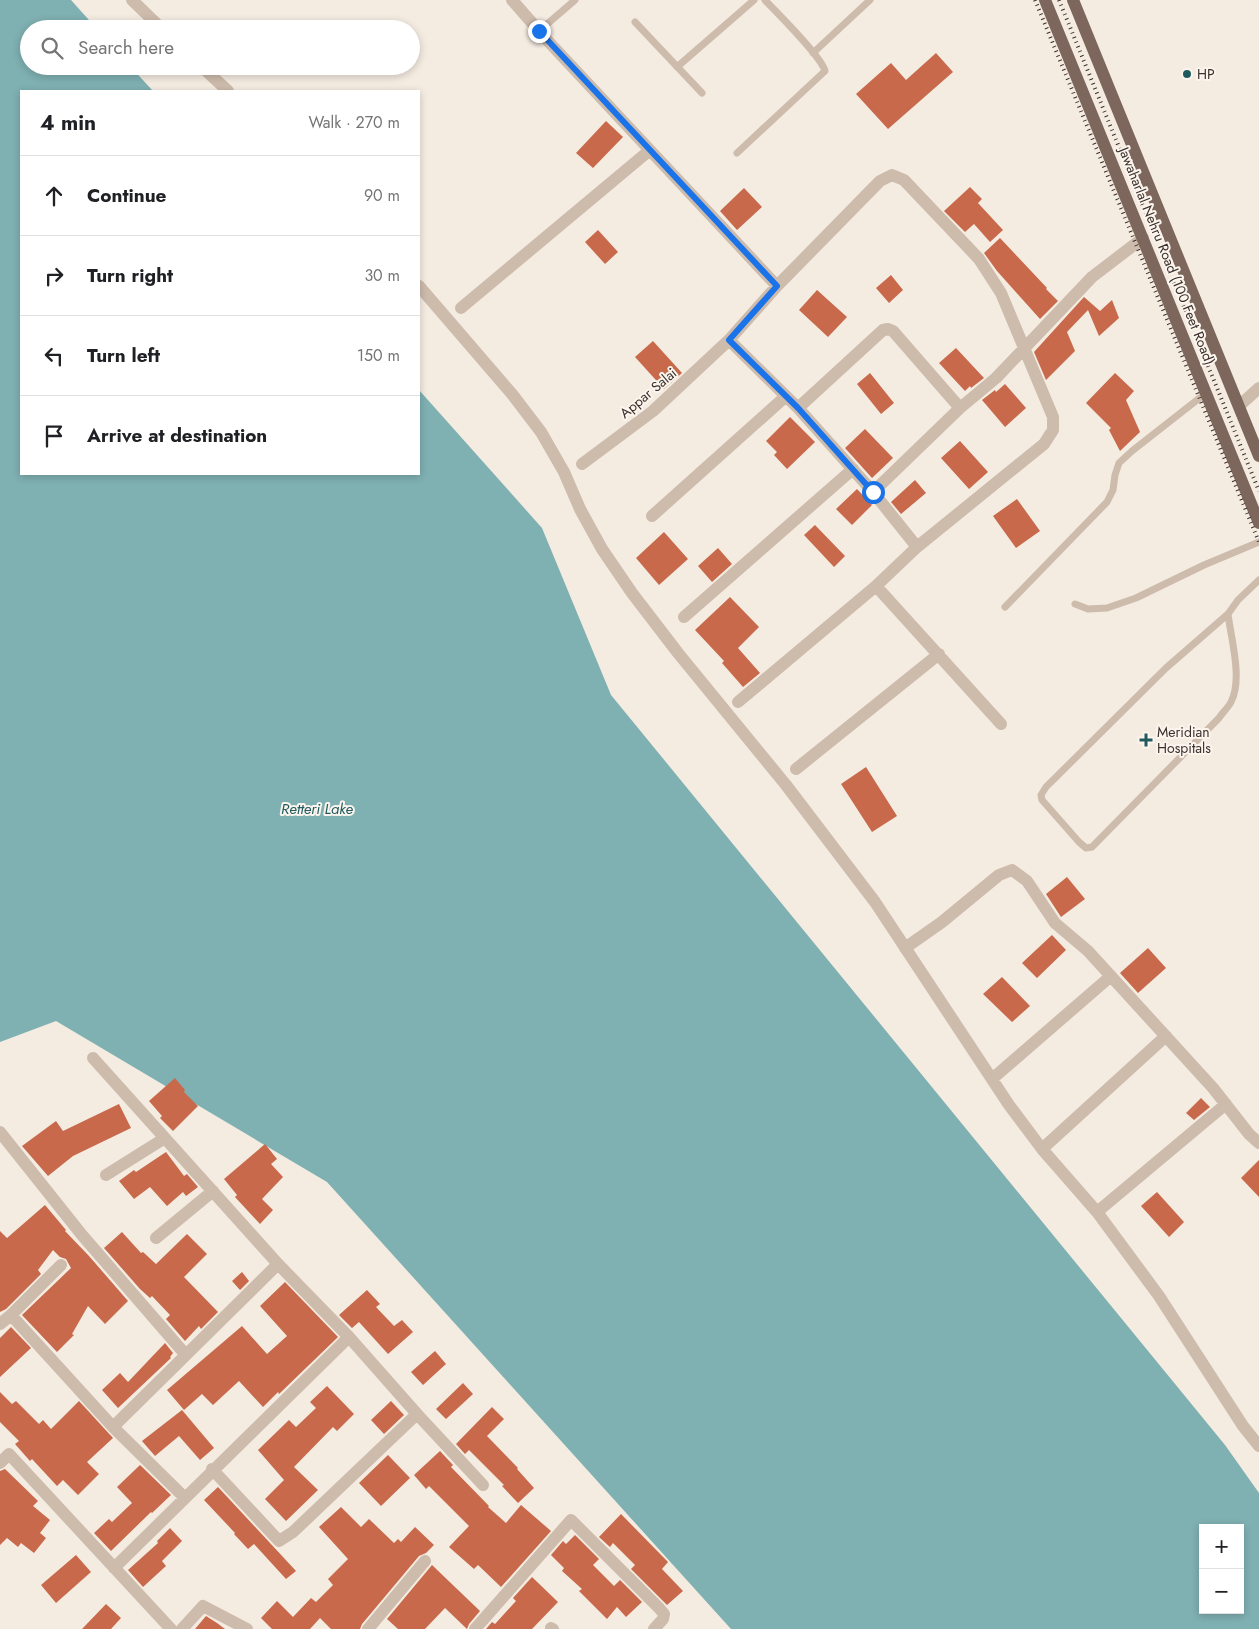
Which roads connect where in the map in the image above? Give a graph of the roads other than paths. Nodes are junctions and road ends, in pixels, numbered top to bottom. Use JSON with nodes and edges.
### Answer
{"nodes":[{"id":1,"x":132,"y":0,"type":"edge"},
{"id":2,"x":512,"y":0,"type":"edge"},
{"id":3,"x":575,"y":0,"type":"edge"},
{"id":4,"x":754,"y":0,"type":"edge"},
{"id":5,"x":765,"y":0,"type":"edge"},
{"id":6,"x":870,"y":0,"type":"edge"},
{"id":7,"x":1045,"y":0,"type":"edge"},
{"id":8,"x":1073,"y":0,"type":"edge"},
{"id":9,"x":153,"y":20,"type":"edge"},
{"id":10,"x":635,"y":22,"type":"dead end"},
{"id":11,"x":539,"y":31,"type":"junction"},
{"id":12,"x":814,"y":53,"type":"junction"},
{"id":13,"x":677,"y":67,"type":"junction"},
{"id":14,"x":211,"y":75,"type":"edge"},
{"id":15,"x":227,"y":90,"type":"edge"},
{"id":16,"x":702,"y":93,"type":"dead end"},
{"id":17,"x":650,"y":150,"type":"junction"},
{"id":18,"x":737,"y":153,"type":"dead end"},
{"id":19,"x":1143,"y":238,"type":"junction"},
{"id":20,"x":777,"y":286,"type":"junction"},
{"id":21,"x":420,"y":287,"type":"edge"},
{"id":22,"x":461,"y":308,"type":"dead end"},
{"id":23,"x":729,"y":340,"type":"junction"},
{"id":24,"x":1024,"y":348,"type":"junction"},
{"id":25,"x":1259,"y":388,"type":"edge"},
{"id":26,"x":1206,"y":393,"type":"junction"},
{"id":27,"x":785,"y":397,"type":"junction"},
{"id":28,"x":1239,"y":406,"type":"junction"},
{"id":29,"x":798,"y":408,"type":"junction"},
{"id":30,"x":960,"y":408,"type":"junction"},
{"id":31,"x":1259,"y":456,"type":"edge"},
{"id":32,"x":582,"y":464,"type":"dead end"},
{"id":33,"x":852,"y":469,"type":"junction"},
{"id":34,"x":873,"y":492,"type":"junction"},
{"id":35,"x":652,"y":516,"type":"dead end"},
{"id":36,"x":1259,"y":524,"type":"edge"},
{"id":37,"x":1259,"y":542,"type":"edge"},
{"id":38,"x":917,"y":547,"type":"junction"},
{"id":39,"x":1259,"y":580,"type":"edge"},
{"id":40,"x":876,"y":586,"type":"junction"},
{"id":41,"x":1075,"y":604,"type":"dead end"},
{"id":42,"x":1005,"y":607,"type":"dead end"},
{"id":43,"x":1228,"y":614,"type":"junction"},
{"id":44,"x":684,"y":617,"type":"dead end"},
{"id":45,"x":939,"y":654,"type":"junction"},
{"id":46,"x":738,"y":702,"type":"dead end"},
{"id":47,"x":1001,"y":724,"type":"dead end"},
{"id":48,"x":796,"y":769,"type":"dead end"},
{"id":49,"x":905,"y":948,"type":"junction"},
{"id":50,"x":1111,"y":976,"type":"junction"},
{"id":51,"x":1166,"y":1036,"type":"junction"},
{"id":52,"x":93,"y":1058,"type":"dead end"},
{"id":53,"x":992,"y":1079,"type":"junction"},
{"id":54,"x":1226,"y":1104,"type":"junction"},
{"id":55,"x":0,"y":1132,"type":"edge"},
{"id":56,"x":165,"y":1138,"type":"junction"},
{"id":57,"x":1259,"y":1144,"type":"edge"},
{"id":58,"x":1042,"y":1148,"type":"junction"},
{"id":59,"x":106,"y":1175,"type":"dead end"},
{"id":60,"x":213,"y":1191,"type":"junction"},
{"id":61,"x":1097,"y":1212,"type":"junction"},
{"id":62,"x":156,"y":1238,"type":"dead end"},
{"id":63,"x":278,"y":1264,"type":"junction"},
{"id":64,"x":61,"y":1266,"type":"dead end"},
{"id":65,"x":11,"y":1315,"type":"junction"},
{"id":66,"x":0,"y":1324,"type":"edge"},
{"id":67,"x":349,"y":1337,"type":"junction"},
{"id":68,"x":185,"y":1354,"type":"junction"},
{"id":69,"x":417,"y":1414,"type":"junction"},
{"id":70,"x":112,"y":1427,"type":"junction"},
{"id":71,"x":1259,"y":1446,"type":"edge"},
{"id":72,"x":3,"y":1454,"type":"edge"},
{"id":73,"x":212,"y":1469,"type":"junction"},
{"id":74,"x":483,"y":1485,"type":"dead end"},
{"id":75,"x":185,"y":1498,"type":"junction"},
{"id":76,"x":425,"y":1561,"type":"dead end"},
{"id":77,"x":114,"y":1568,"type":"junction"},
{"id":78,"x":171,"y":1629,"type":"edge"},
{"id":79,"x":182,"y":1629,"type":"edge"},
{"id":80,"x":247,"y":1629,"type":"edge"},
{"id":81,"x":368,"y":1629,"type":"edge"},
{"id":82,"x":475,"y":1629,"type":"edge"},
{"id":83,"x":654,"y":1629,"type":"edge"}],
"edges":[{"from":1,"to":9,"type":"street"},
{"from":2,"to":11,"type":"street"},
{"from":3,"to":11,"type":"lane"},
{"from":4,"to":13,"type":"lane"},
{"from":5,"to":12,"type":"lane"},
{"from":6,"to":12,"type":"lane"},
{"from":7,"to":19,"type":"main road","name":"Jawaharlal Nehru Road (100 Feet Road)"},
{"from":8,"to":28,"type":"main road","name":"Jawaharlal Nehru Road (100 Feet Road)"},
{"from":10,"to":13,"type":"lane"},
{"from":11,"to":17,"type":"street"},
{"from":12,"to":18,"type":"lane"},
{"from":13,"to":16,"type":"lane"},
{"from":14,"to":15,"type":"street"},
{"from":17,"to":20,"type":"street"},
{"from":17,"to":22,"type":"street"},
{"from":19,"to":24,"type":"street"},
{"from":19,"to":26,"type":"main road","name":"Jawaharlal Nehru Road (100 Feet Road)"},
{"from":20,"to":23,"type":"street","name":"Appar Salai"},
{"from":20,"to":24,"type":"street","name":"Appar Salai"},
{"from":21,"to":49,"type":"street"},
{"from":23,"to":27,"type":"street"},
{"from":23,"to":32,"type":"street","name":"Appar Salai"},
{"from":24,"to":30,"type":"street"},
{"from":24,"to":38,"type":"street","name":"Appar Salai"},
{"from":25,"to":28,"type":"street"},
{"from":26,"to":36,"type":"main road","name":"Jawaharlal Nehru Road (100 Feet Road)"},
{"from":26,"to":42,"type":"lane"},
{"from":27,"to":29,"type":"street"},
{"from":27,"to":35,"type":"street"},
{"from":28,"to":31,"type":"main road","name":"Jawaharlal Nehru Road (100 Feet Road)"},
{"from":29,"to":30,"type":"street"},
{"from":29,"to":33,"type":"street"},
{"from":30,"to":34,"type":"street"},
{"from":33,"to":34,"type":"street"},
{"from":33,"to":44,"type":"street"},
{"from":34,"to":38,"type":"street"},
{"from":37,"to":41,"type":"lane"},
{"from":38,"to":40,"type":"street","name":"Appar Salai"},
{"from":39,"to":43,"type":"lane"},
{"from":40,"to":45,"type":"street"},
{"from":40,"to":46,"type":"street","name":"Appar Salai"},
{"from":43,"to":43,"type":"lane"},
{"from":45,"to":47,"type":"street"},
{"from":45,"to":48,"type":"street"},
{"from":49,"to":50,"type":"street"},
{"from":49,"to":53,"type":"street"},
{"from":50,"to":51,"type":"street"},
{"from":50,"to":53,"type":"street"},
{"from":51,"to":54,"type":"street"},
{"from":51,"to":58,"type":"street"},
{"from":52,"to":56,"type":"street"},
{"from":53,"to":58,"type":"street"},
{"from":54,"to":57,"type":"street"},
{"from":54,"to":61,"type":"street"},
{"from":55,"to":68,"type":"street"},
{"from":56,"to":59,"type":"street"},
{"from":56,"to":60,"type":"street"},
{"from":58,"to":61,"type":"street"},
{"from":60,"to":62,"type":"street"},
{"from":60,"to":63,"type":"street"},
{"from":61,"to":71,"type":"street"},
{"from":63,"to":67,"type":"street"},
{"from":63,"to":68,"type":"street"},
{"from":64,"to":65,"type":"street"},
{"from":65,"to":66,"type":"street"},
{"from":65,"to":70,"type":"street"},
{"from":67,"to":69,"type":"street"},
{"from":67,"to":73,"type":"street"},
{"from":68,"to":70,"type":"street"},
{"from":69,"to":73,"type":"street"},
{"from":69,"to":74,"type":"street"},
{"from":70,"to":75,"type":"street"},
{"from":72,"to":77,"type":"street"},
{"from":73,"to":75,"type":"street"},
{"from":75,"to":77,"type":"street"},
{"from":76,"to":81,"type":"street"},
{"from":77,"to":78,"type":"street"},
{"from":79,"to":80,"type":"street"},
{"from":82,"to":83,"type":"street"}]}
